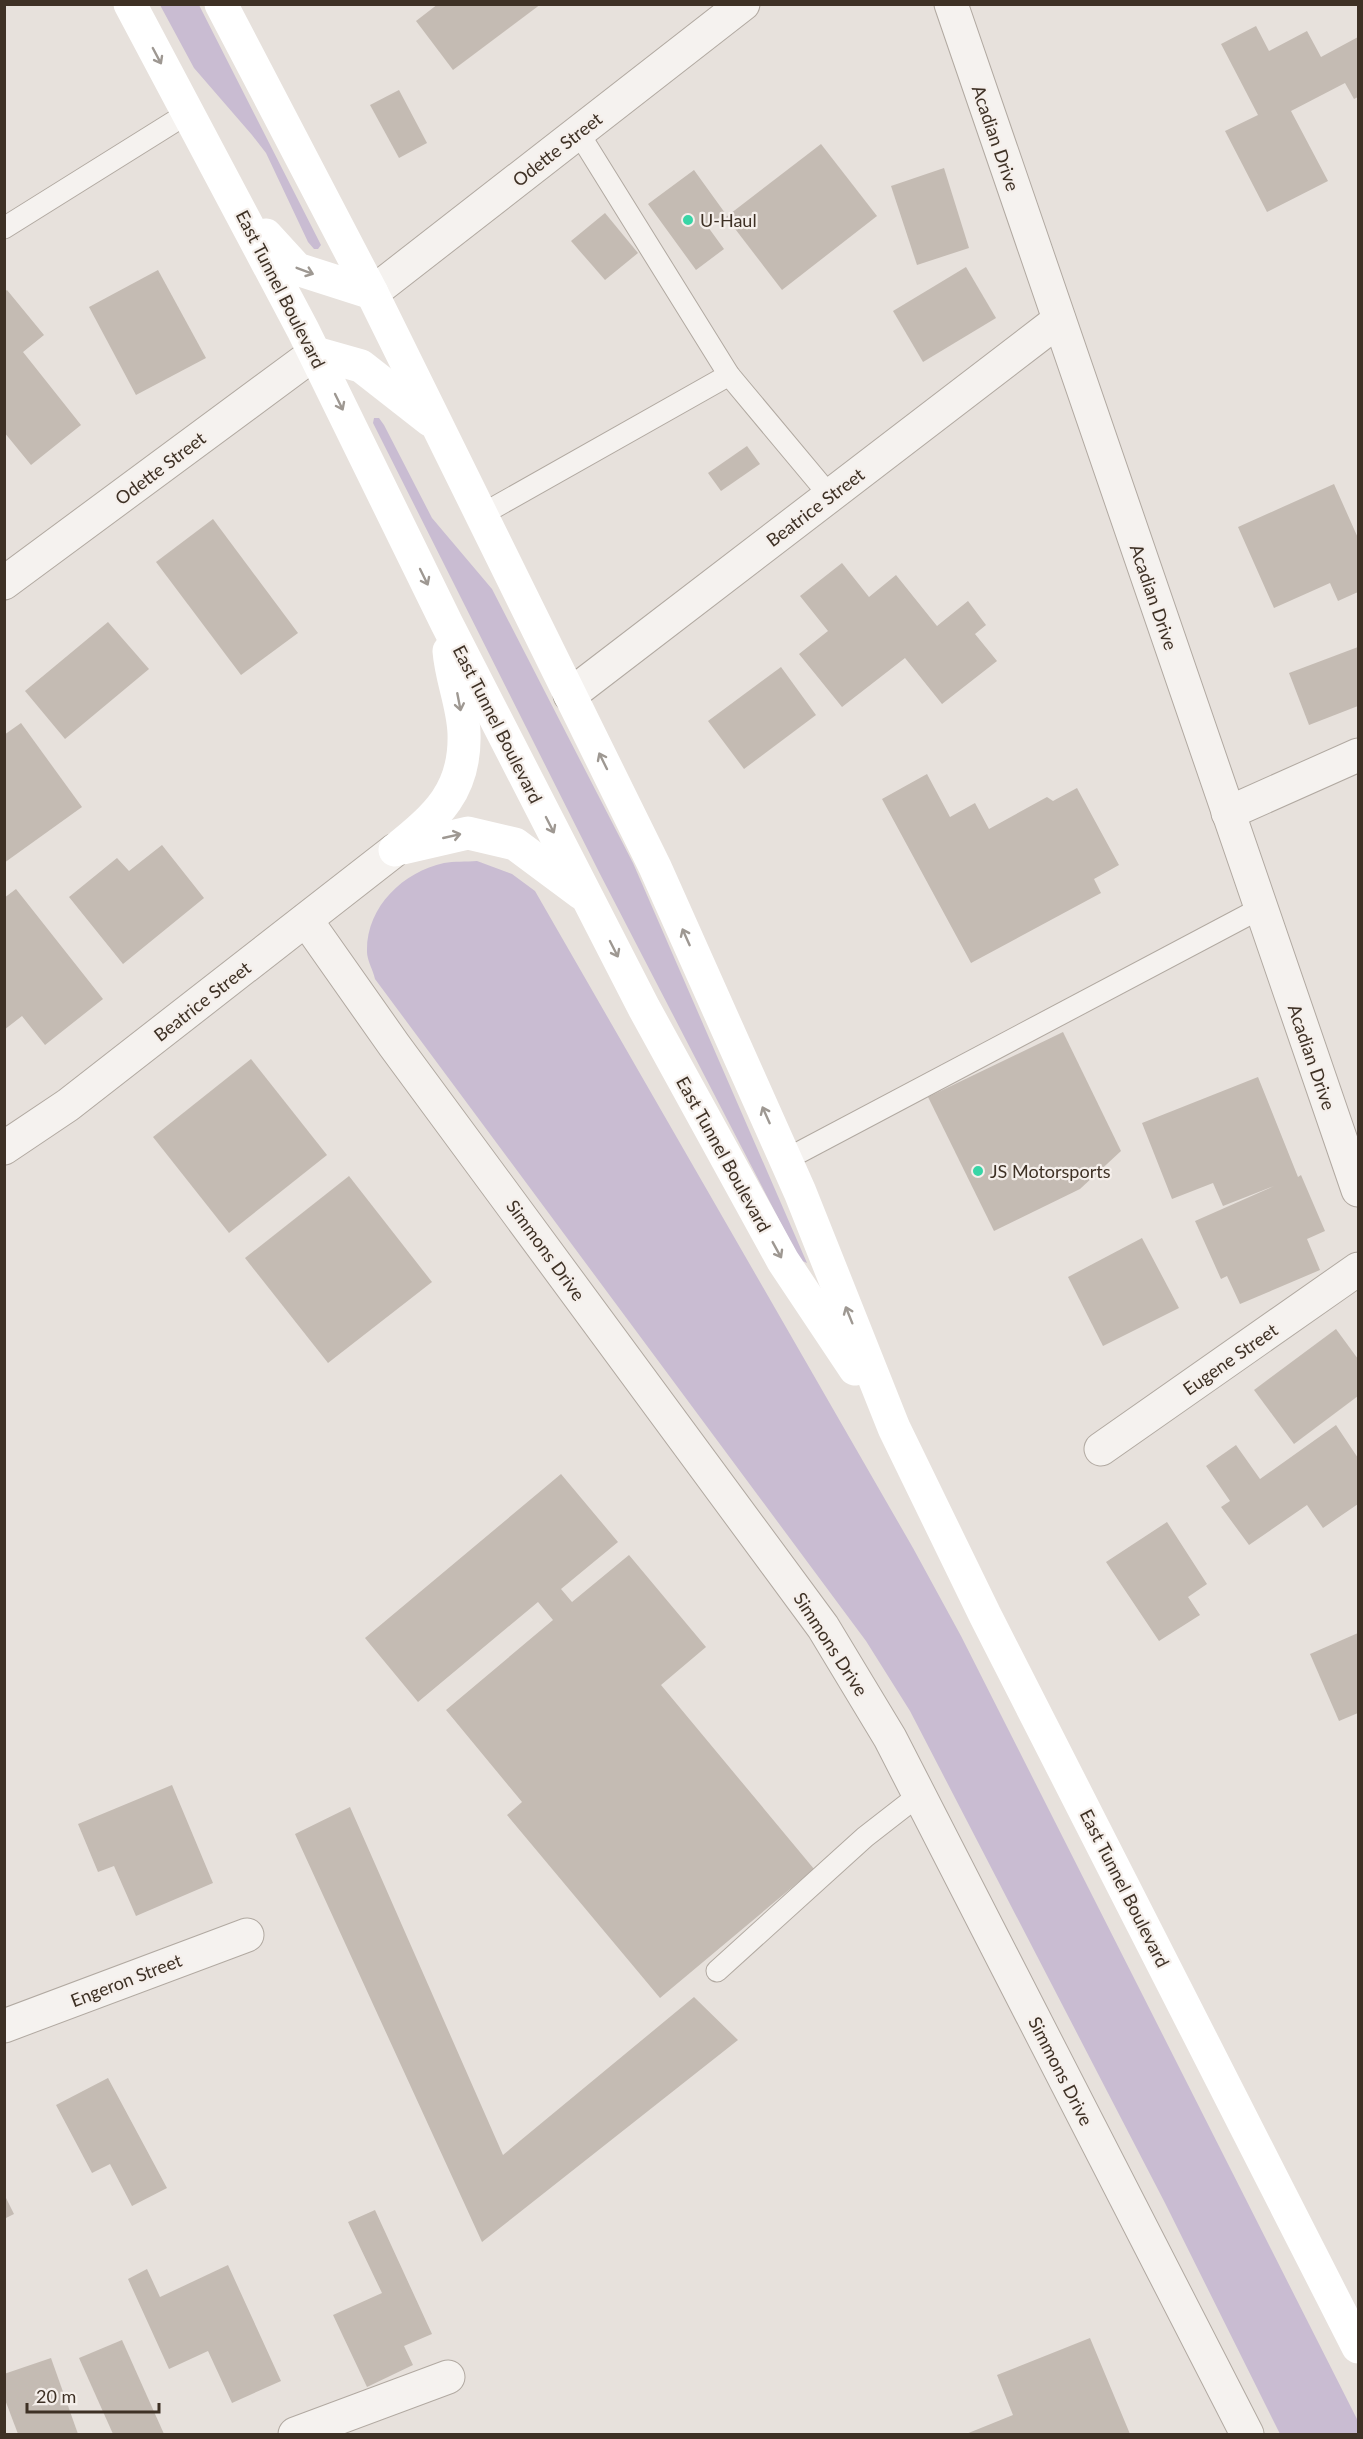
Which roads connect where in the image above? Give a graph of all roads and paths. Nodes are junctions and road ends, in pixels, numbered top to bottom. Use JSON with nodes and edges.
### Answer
{"nodes":[{"id":1,"x":130,"y":4,"type":"edge"},
{"id":2,"x":221,"y":4,"type":"edge"},
{"id":3,"x":743,"y":4,"type":"edge"},
{"id":4,"x":951,"y":4,"type":"edge"},
{"id":5,"x":188,"y":113,"type":"junction"},
{"id":6,"x":578,"y":132,"type":"junction"},
{"id":7,"x":235,"y":201,"type":"junction"},
{"id":8,"x":4,"y":228,"type":"edge"},
{"id":9,"x":372,"y":293,"type":"junction"},
{"id":10,"x":1059,"y":320,"type":"junction"},
{"id":11,"x":315,"y":353,"type":"junction"},
{"id":12,"x":729,"y":375,"type":"junction"},
{"id":13,"x":436,"y":425,"type":"junction"},
{"id":14,"x":830,"y":496,"type":"junction"},
{"id":15,"x":481,"y":515,"type":"junction"},
{"id":16,"x":4,"y":583,"type":"edge"},
{"id":17,"x":447,"y":624,"type":"junction"},
{"id":18,"x":570,"y":694,"type":"junction"},
{"id":19,"x":1359,"y":755,"type":"edge"},
{"id":20,"x":1228,"y":813,"type":"junction"},
{"id":21,"x":395,"y":850,"type":"junction"},
{"id":22,"x":587,"y":897,"type":"junction"},
{"id":23,"x":1261,"y":908,"type":"junction"},
{"id":24,"x":306,"y":920,"type":"junction"},
{"id":25,"x":4,"y":1148,"type":"edge"},
{"id":26,"x":785,"y":1160,"type":"junction"},
{"id":27,"x":1359,"y":1190,"type":"edge"},
{"id":28,"x":1359,"y":1269,"type":"edge"},
{"id":29,"x":894,"y":1428,"type":"junction"},
{"id":30,"x":1101,"y":1449,"type":"dead end"},
{"id":31,"x":919,"y":1795,"type":"junction"},
{"id":32,"x":247,"y":1935,"type":"dead end"},
{"id":33,"x":717,"y":1971,"type":"dead end"},
{"id":34,"x":4,"y":2026,"type":"edge"},
{"id":35,"x":1359,"y":2347,"type":"edge"},
{"id":36,"x":448,"y":2377,"type":"dead end"},
{"id":37,"x":295,"y":2434,"type":"edge"},
{"id":38,"x":1247,"y":2434,"type":"edge"}],
"edges":[{"from":1,"to":5,"type":"main road","name":"East Tunnel Boulevard","one_way":true},
{"from":2,"to":9,"type":"main road","name":"East Tunnel Boulevard"},
{"from":3,"to":6,"type":"street","name":"Odette Street"},
{"from":4,"to":10,"type":"street","name":"Acadian Drive"},
{"from":5,"to":7,"type":"main road","name":"East Tunnel Boulevard"},
{"from":5,"to":8,"type":"lane"},
{"from":6,"to":9,"type":"street","name":"Odette Street"},
{"from":6,"to":12,"type":"lane"},
{"from":7,"to":9,"type":"main road","one_way":true},
{"from":7,"to":11,"type":"main road","name":"East Tunnel Boulevard"},
{"from":9,"to":13,"type":"main road","name":"East Tunnel Boulevard"},
{"from":10,"to":14,"type":"street","name":"Beatrice Street"},
{"from":10,"to":20,"type":"street","name":"Acadian Drive"},
{"from":11,"to":13,"type":"main road"},
{"from":11,"to":16,"type":"street","name":"Odette Street"},
{"from":11,"to":17,"type":"main road","name":"East Tunnel Boulevard","one_way":true},
{"from":12,"to":14,"type":"lane"},
{"from":12,"to":15,"type":"lane"},
{"from":13,"to":15,"type":"main road","name":"East Tunnel Boulevard"},
{"from":14,"to":18,"type":"street","name":"Beatrice Street"},
{"from":15,"to":18,"type":"main road","name":"East Tunnel Boulevard"},
{"from":17,"to":21,"type":"main road","one_way":true},
{"from":17,"to":22,"type":"main road","name":"East Tunnel Boulevard","one_way":true},
{"from":26,"to":18,"type":"main road","name":"East Tunnel Boulevard","one_way":true},
{"from":19,"to":20,"type":"street"},
{"from":20,"to":23,"type":"street","name":"Acadian Drive"},
{"from":21,"to":22,"type":"main road","one_way":true},
{"from":21,"to":24,"type":"street","name":"Beatrice Street"},
{"from":22,"to":29,"type":"main road","name":"East Tunnel Boulevard","one_way":true},
{"from":23,"to":26,"type":"lane"},
{"from":23,"to":27,"type":"street","name":"Acadian Drive"},
{"from":24,"to":25,"type":"street","name":"Beatrice Street"},
{"from":24,"to":31,"type":"street","name":"Simmons Drive"},
{"from":29,"to":26,"type":"main road","name":"East Tunnel Boulevard","one_way":true},
{"from":28,"to":30,"type":"street","name":"Eugene Street"},
{"from":29,"to":35,"type":"main road","name":"East Tunnel Boulevard"},
{"from":31,"to":33,"type":"lane"},
{"from":31,"to":38,"type":"street","name":"Simmons Drive"},
{"from":32,"to":34,"type":"street","name":"Engeron Street"},
{"from":36,"to":37,"type":"street"}]}
